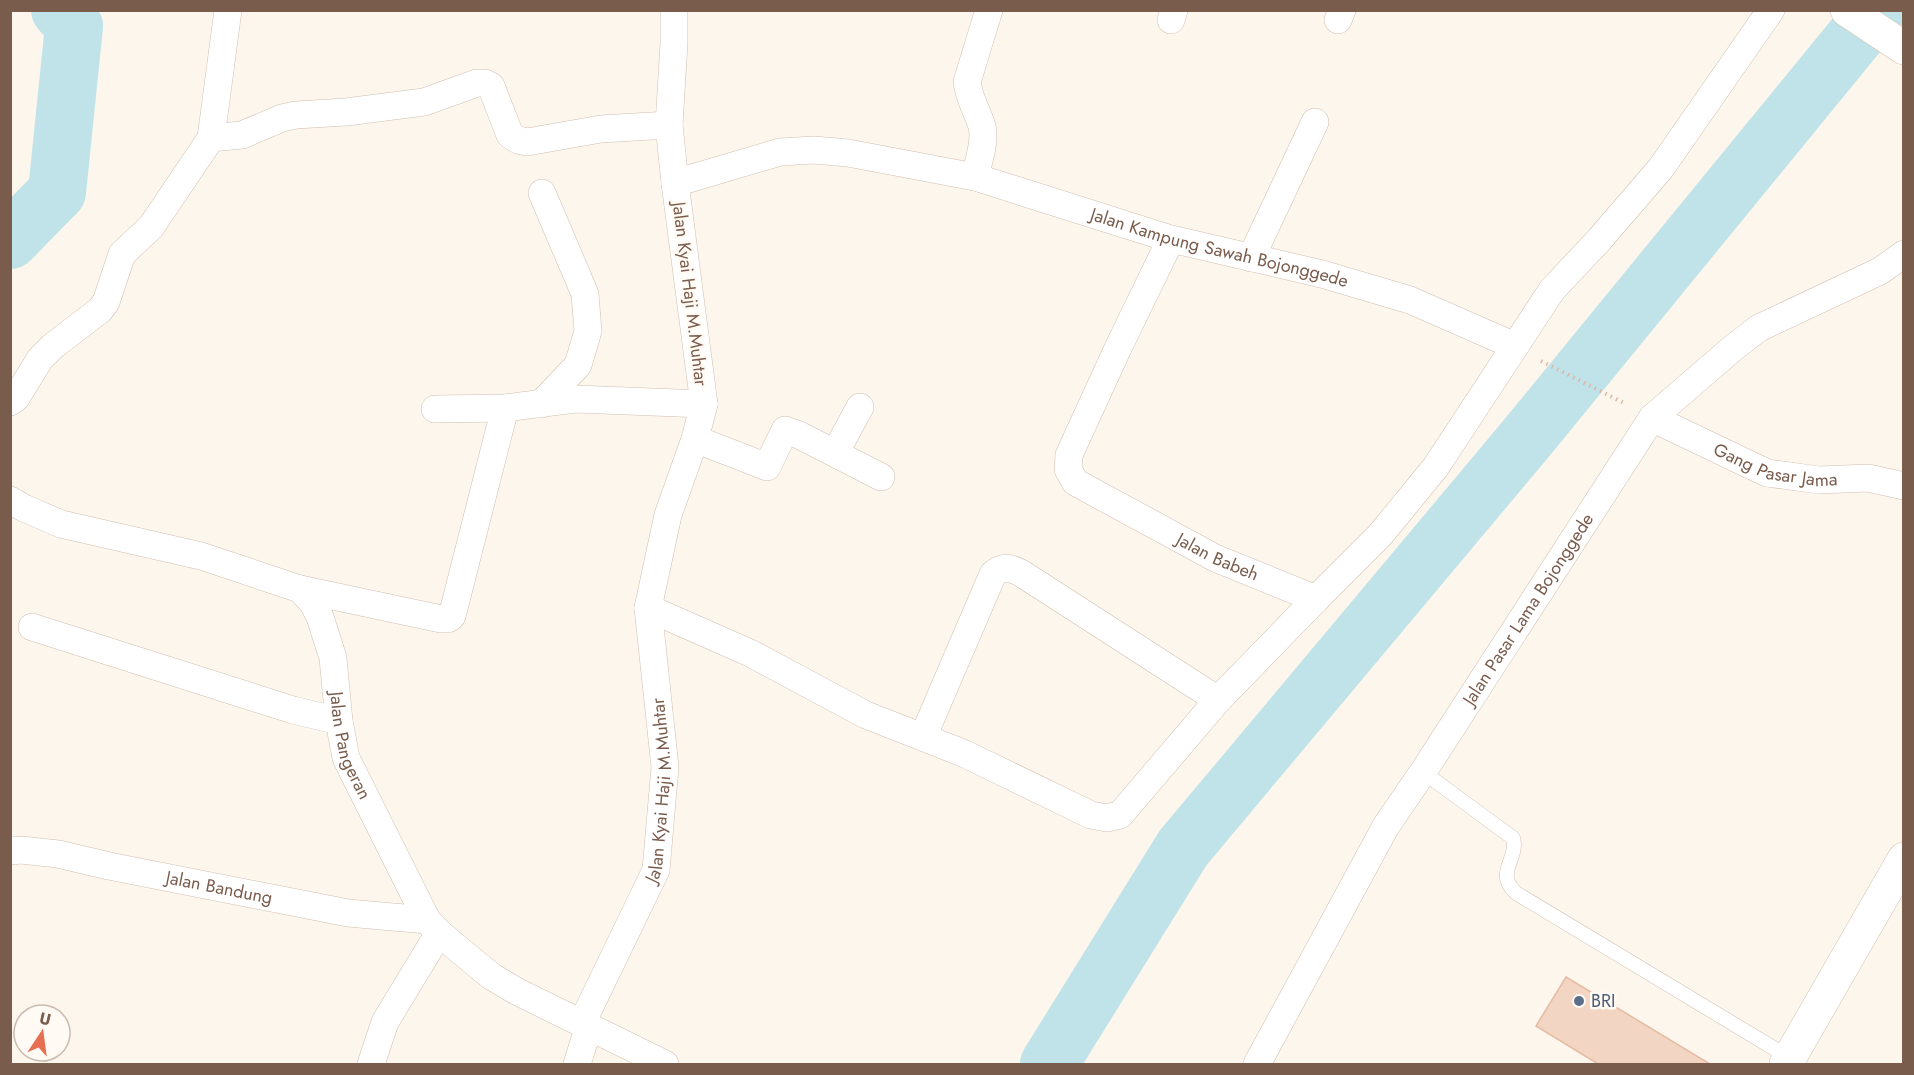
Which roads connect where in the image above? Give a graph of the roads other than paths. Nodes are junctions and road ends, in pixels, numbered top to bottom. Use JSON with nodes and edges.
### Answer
{"nodes":[{"id":1,"x":228,"y":10,"type":"edge"},
{"id":2,"x":674,"y":10,"type":"edge"},
{"id":3,"x":990,"y":10,"type":"edge"},
{"id":4,"x":1771,"y":10,"type":"edge"},
{"id":5,"x":1848,"y":10,"type":"edge"},
{"id":6,"x":1893,"y":41,"type":"edge"},
{"id":7,"x":1315,"y":122,"type":"dead end"},
{"id":8,"x":669,"y":125,"type":"junction"},
{"id":9,"x":211,"y":138,"type":"junction"},
{"id":10,"x":975,"y":177,"type":"junction"},
{"id":11,"x":675,"y":183,"type":"junction"},
{"id":12,"x":542,"y":193,"type":"dead end"},
{"id":13,"x":1172,"y":239,"type":"junction"},
{"id":14,"x":1904,"y":254,"type":"edge"},
{"id":15,"x":1251,"y":258,"type":"junction"},
{"id":16,"x":1515,"y":346,"type":"junction"},
{"id":17,"x":10,"y":402,"type":"edge"},
{"id":18,"x":541,"y":404,"type":"junction"},
{"id":19,"x":704,"y":404,"type":"junction"},
{"id":20,"x":860,"y":407,"type":"dead end"},
{"id":21,"x":505,"y":408,"type":"junction"},
{"id":22,"x":435,"y":409,"type":"dead end"},
{"id":23,"x":1652,"y":418,"type":"junction"},
{"id":24,"x":695,"y":439,"type":"junction"},
{"id":25,"x":835,"y":453,"type":"junction"},
{"id":26,"x":881,"y":477,"type":"dead end"},
{"id":27,"x":1904,"y":486,"type":"edge"},
{"id":28,"x":10,"y":500,"type":"edge"},
{"id":29,"x":300,"y":589,"type":"junction"},
{"id":30,"x":1316,"y":599,"type":"junction"},
{"id":31,"x":648,"y":608,"type":"junction"},
{"id":32,"x":32,"y":627,"type":"dead end"},
{"id":33,"x":1218,"y":700,"type":"junction"},
{"id":34,"x":339,"y":721,"type":"junction"},
{"id":35,"x":923,"y":737,"type":"junction"},
{"id":36,"x":1423,"y":772,"type":"junction"},
{"id":37,"x":10,"y":851,"type":"edge"},
{"id":38,"x":1904,"y":859,"type":"edge"},
{"id":39,"x":434,"y":926,"type":"junction"},
{"id":40,"x":586,"y":1025,"type":"junction"},
{"id":41,"x":1788,"y":1061,"type":"edge"},
{"id":42,"x":371,"y":1065,"type":"edge"},
{"id":43,"x":577,"y":1065,"type":"edge"},
{"id":44,"x":665,"y":1065,"type":"edge"},
{"id":45,"x":1257,"y":1065,"type":"edge"}],
"edges":[{"from":1,"to":9,"type":"street"},
{"from":2,"to":8,"type":"street"},
{"from":3,"to":10,"type":"street"},
{"from":4,"to":16,"type":"street"},
{"from":5,"to":6,"type":"main road"},
{"from":7,"to":15,"type":"street"},
{"from":8,"to":9,"type":"street"},
{"from":8,"to":11,"type":"street"},
{"from":9,"to":17,"type":"street"},
{"from":10,"to":11,"type":"street","name":"Jalan Kampung Sawah Bojonggede"},
{"from":10,"to":13,"type":"street","name":"Jalan Kampung Sawah Bojonggede"},
{"from":11,"to":19,"type":"street","name":"Jalan Kyai Haji M.Muhtar"},
{"from":12,"to":18,"type":"street"},
{"from":13,"to":15,"type":"street","name":"Jalan Kampung Sawah Bojonggede"},
{"from":13,"to":30,"type":"street","name":"Jalan Babeh"},
{"from":14,"to":23,"type":"street","name":"Jalan Pasar Lama Bojonggede"},
{"from":15,"to":16,"type":"street","name":"Jalan Kampung Sawah Bojonggede"},
{"from":16,"to":30,"type":"street"},
{"from":18,"to":19,"type":"street","name":"Jalan Kyai Haji M.Muhtar"},
{"from":18,"to":21,"type":"street","name":"Jalan Kyai Haji M.Muhtar"},
{"from":19,"to":24,"type":"street","name":"Jalan Kyai Haji M.Muhtar"},
{"from":20,"to":25,"type":"street"},
{"from":21,"to":22,"type":"street","name":"Jalan Kyai Haji M.Muhtar"},
{"from":21,"to":29,"type":"street"},
{"from":23,"to":27,"type":"street","name":"Gang Pasar Jama"},
{"from":23,"to":36,"type":"street","name":"Jalan Pasar Lama Bojonggede"},
{"from":24,"to":25,"type":"street"},
{"from":24,"to":31,"type":"street","name":"Jalan Kyai Haji M.Muhtar"},
{"from":25,"to":26,"type":"street"},
{"from":28,"to":29,"type":"street"},
{"from":29,"to":34,"type":"street","name":"Jalan Pangeran"},
{"from":30,"to":33,"type":"street"},
{"from":31,"to":35,"type":"street"},
{"from":31,"to":40,"type":"street","name":"Jalan Kyai Haji M.Muhtar"},
{"from":32,"to":34,"type":"street"},
{"from":33,"to":35,"type":"street"},
{"from":33,"to":35,"type":"street"},
{"from":34,"to":39,"type":"street","name":"Jalan Pangeran"},
{"from":36,"to":41,"type":"lane"},
{"from":36,"to":45,"type":"street","name":"Jalan Pasar Lama Bojonggede"},
{"from":37,"to":39,"type":"street","name":"Jalan Bandung"},
{"from":38,"to":41,"type":"main road"},
{"from":39,"to":40,"type":"street","name":"Jalan Pangeran"},
{"from":39,"to":42,"type":"street"},
{"from":40,"to":43,"type":"street","name":"Jalan Kyai Haji M.Muhtar"},
{"from":40,"to":44,"type":"street","name":"Jalan Pangeran"}]}
